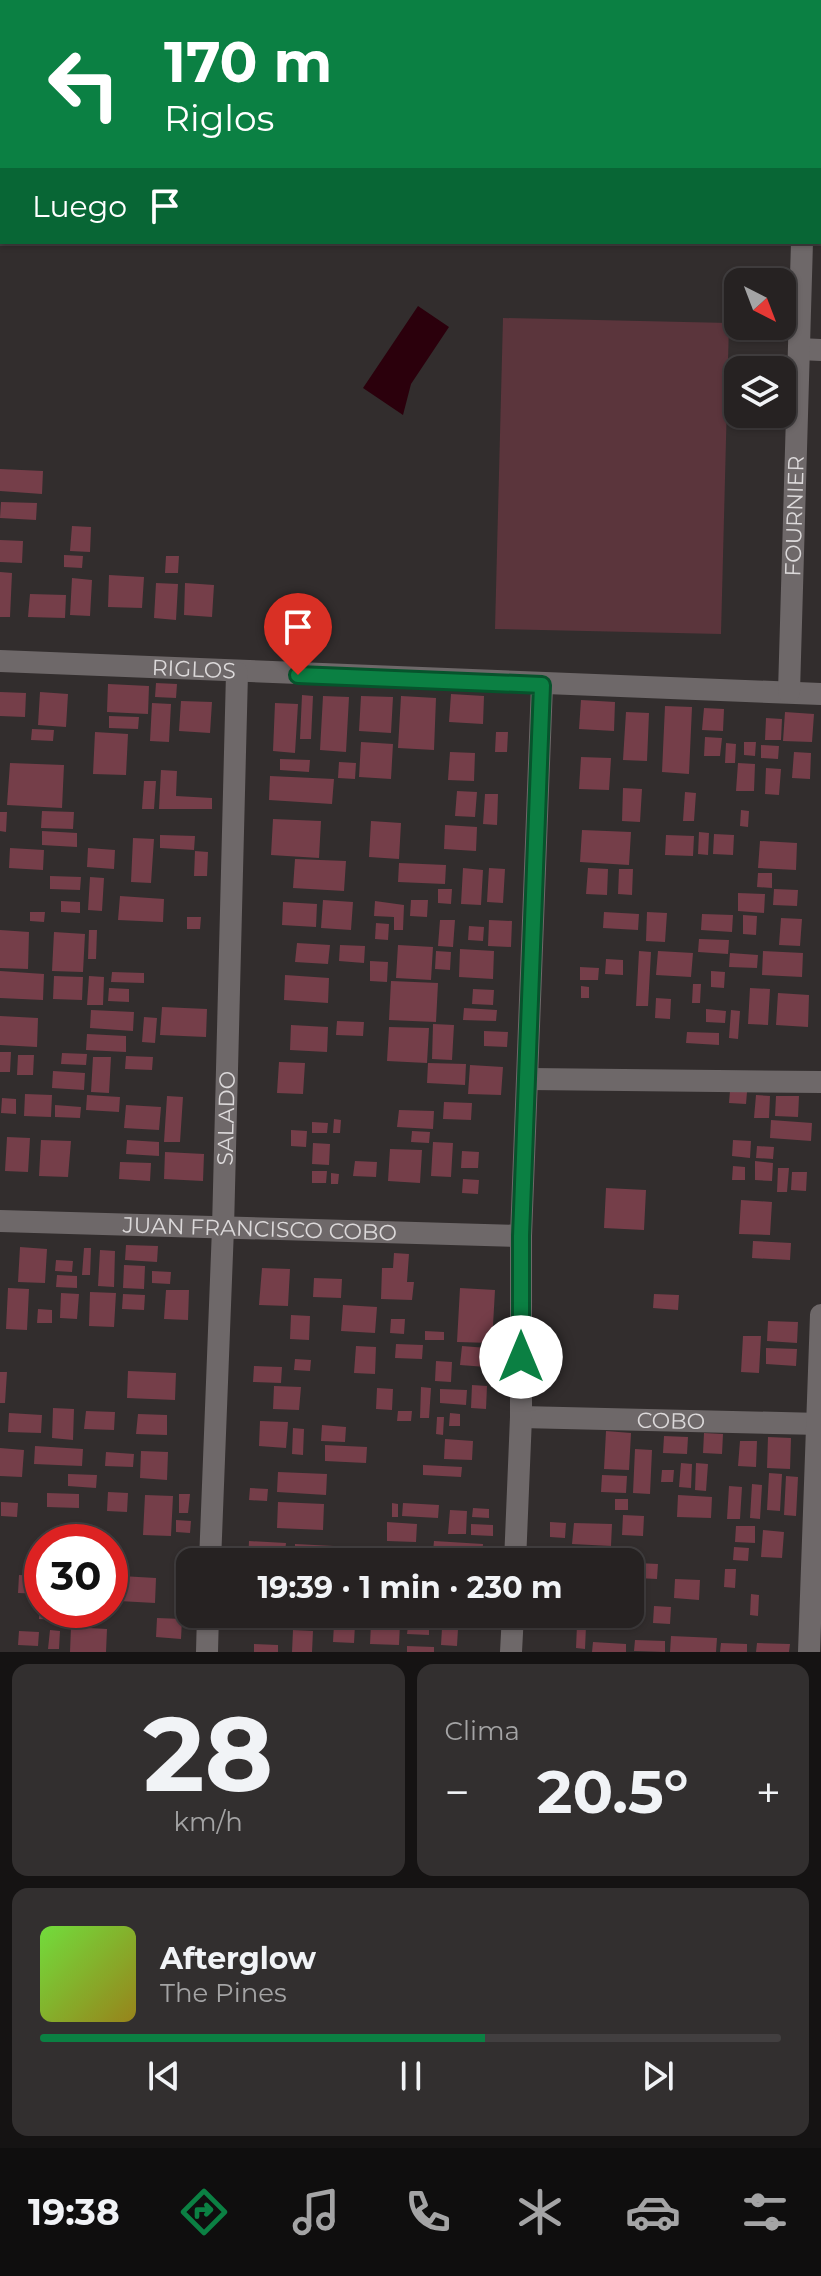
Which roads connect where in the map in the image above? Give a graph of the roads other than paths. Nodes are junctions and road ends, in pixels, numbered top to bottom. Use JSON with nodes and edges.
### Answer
{"nodes":[{"id":1,"x":802,"y":244,"type":"edge"},
{"id":2,"x":810,"y":350,"type":"edge"},
{"id":3,"x":0,"y":661,"type":"edge"},
{"id":4,"x":237,"y":673,"type":"junction"},
{"id":5,"x":542,"y":685,"type":"junction"},
{"id":6,"x":789,"y":692,"type":"junction"},
{"id":7,"x":821,"y":694,"type":"edge"},
{"id":8,"x":530,"y":1079,"type":"junction"},
{"id":9,"x":821,"y":1082,"type":"edge"},
{"id":10,"x":0,"y":1221,"type":"edge"},
{"id":11,"x":223,"y":1228,"type":"junction"},
{"id":12,"x":521,"y":1236,"type":"junction"},
{"id":13,"x":821,"y":1315,"type":"edge"},
{"id":14,"x":521,"y":1417,"type":"junction"},
{"id":15,"x":819,"y":1424,"type":"edge"},
{"id":16,"x":211,"y":1548,"type":"edge"},
{"id":17,"x":516,"y":1548,"type":"edge"},
{"id":18,"x":208,"y":1628,"type":"edge"},
{"id":19,"x":512,"y":1628,"type":"edge"},
{"id":20,"x":207,"y":1652,"type":"edge"},
{"id":21,"x":511,"y":1652,"type":"edge"},
{"id":22,"x":809,"y":1652,"type":"edge"}],
"edges":[{"from":1,"to":2,"type":"street","name":"FOURNIER"},
{"from":2,"to":6,"type":"street","name":"FOURNIER"},
{"from":3,"to":4,"type":"street","name":"RIGLOS"},
{"from":4,"to":5,"type":"street","name":"RIGLOS"},
{"from":4,"to":11,"type":"street","name":"SALADO"},
{"from":5,"to":6,"type":"street","name":"RIGLOS"},
{"from":5,"to":8,"type":"street"},
{"from":6,"to":7,"type":"street","name":"RIGLOS"},
{"from":8,"to":9,"type":"street"},
{"from":8,"to":12,"type":"street"},
{"from":10,"to":11,"type":"street","name":"JUAN FRANCISCO COBO"},
{"from":11,"to":12,"type":"street","name":"JUAN FRANCISCO COBO"},
{"from":11,"to":16,"type":"street","name":"SALADO"},
{"from":12,"to":14,"type":"street"},
{"from":13,"to":15,"type":"street"},
{"from":14,"to":15,"type":"street","name":"COBO"},
{"from":14,"to":17,"type":"street"},
{"from":15,"to":22,"type":"street"},
{"from":18,"to":20,"type":"street"},
{"from":19,"to":21,"type":"street"}]}
